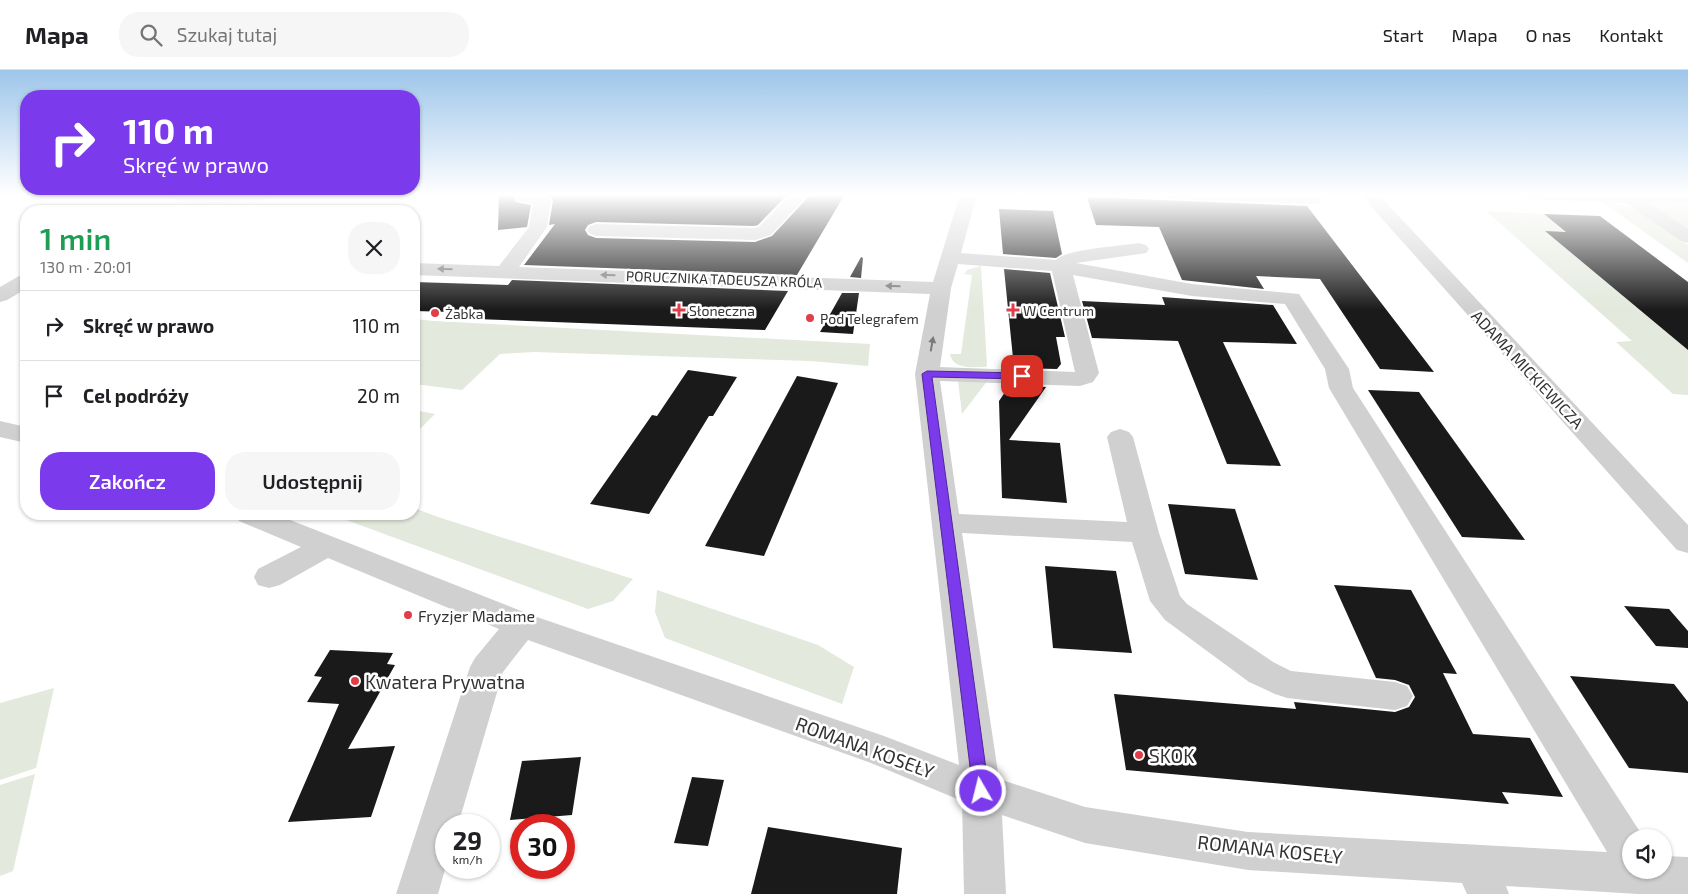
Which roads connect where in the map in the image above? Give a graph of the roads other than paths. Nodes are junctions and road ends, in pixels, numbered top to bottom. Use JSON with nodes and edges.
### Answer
{"nodes":[{"id":1,"x":534,"y":232,"type":"edge"},
{"id":2,"x":694,"y":232,"type":"edge"},
{"id":3,"x":760,"y":232,"type":"edge"},
{"id":4,"x":958,"y":232,"type":"edge"},
{"id":5,"x":1403,"y":232,"type":"edge"},
{"id":6,"x":1139,"y":249,"type":"dead end"},
{"id":7,"x":950,"y":258,"type":"junction"},
{"id":8,"x":1061,"y":266,"type":"junction"},
{"id":9,"x":420,"y":269,"type":"edge"},
{"id":10,"x":506,"y":271,"type":"junction"},
{"id":11,"x":20,"y":284,"type":"edge"},
{"id":12,"x":941,"y":288,"type":"junction"},
{"id":13,"x":0,"y":296,"type":"edge"},
{"id":14,"x":927,"y":374,"type":"junction"},
{"id":15,"x":0,"y":429,"type":"edge"},
{"id":16,"x":20,"y":434,"type":"edge"},
{"id":17,"x":1120,"y":437,"type":"dead end"},
{"id":18,"x":264,"y":520,"type":"edge"},
{"id":19,"x":946,"y":522,"type":"junction"},
{"id":20,"x":1144,"y":533,"type":"junction"},
{"id":21,"x":1688,"y":543,"type":"edge"},
{"id":22,"x":328,"y":546,"type":"junction"},
{"id":23,"x":269,"y":577,"type":"dead end"},
{"id":24,"x":522,"y":624,"type":"junction"},
{"id":25,"x":1396,"y":696,"type":"dead end"},
{"id":26,"x":981,"y":791,"type":"junction"},
{"id":27,"x":1622,"y":840,"type":"edge"},
{"id":28,"x":1622,"y":867,"type":"edge"},
{"id":29,"x":1672,"y":873,"type":"edge"},
{"id":30,"x":1688,"y":877,"type":"edge"},
{"id":31,"x":1482,"y":879,"type":"edge"},
{"id":32,"x":417,"y":894,"type":"edge"},
{"id":33,"x":985,"y":894,"type":"edge"}],
"edges":[{"from":1,"to":10,"type":"street"},
{"from":2,"to":3,"type":"street"},
{"from":4,"to":7,"type":"street"},
{"from":5,"to":21,"type":"street","name":"ADAMA MICKIEWICZA"},
{"from":6,"to":8,"type":"street"},
{"from":7,"to":8,"type":"street"},
{"from":7,"to":12,"type":"street"},
{"from":8,"to":14,"type":"street"},
{"from":8,"to":27,"type":"street"},
{"from":10,"to":9,"type":"street","name":"PORUCZNIKA TADEUSZA KRÓLA","one_way":true},
{"from":12,"to":10,"type":"street","name":"PORUCZNIKA TADEUSZA KRÓLA","one_way":true},
{"from":11,"to":13,"type":"street"},
{"from":14,"to":12,"type":"street","one_way":true},
{"from":14,"to":19,"type":"street"},
{"from":15,"to":16,"type":"street"},
{"from":17,"to":20,"type":"street"},
{"from":18,"to":22,"type":"street","name":"ROMANA KOSEŁY"},
{"from":19,"to":20,"type":"street"},
{"from":19,"to":26,"type":"street"},
{"from":20,"to":25,"type":"street"},
{"from":22,"to":23,"type":"street"},
{"from":22,"to":24,"type":"street","name":"ROMANA KOSEŁY"},
{"from":24,"to":26,"type":"street","name":"ROMANA KOSEŁY"},
{"from":24,"to":32,"type":"street"},
{"from":26,"to":31,"type":"street","name":"ROMANA KOSEŁY"},
{"from":26,"to":33,"type":"street"},
{"from":28,"to":31,"type":"street","name":"ROMANA KOSEŁY"},
{"from":29,"to":30,"type":"street","name":"ROMANA KOSEŁY"}]}
